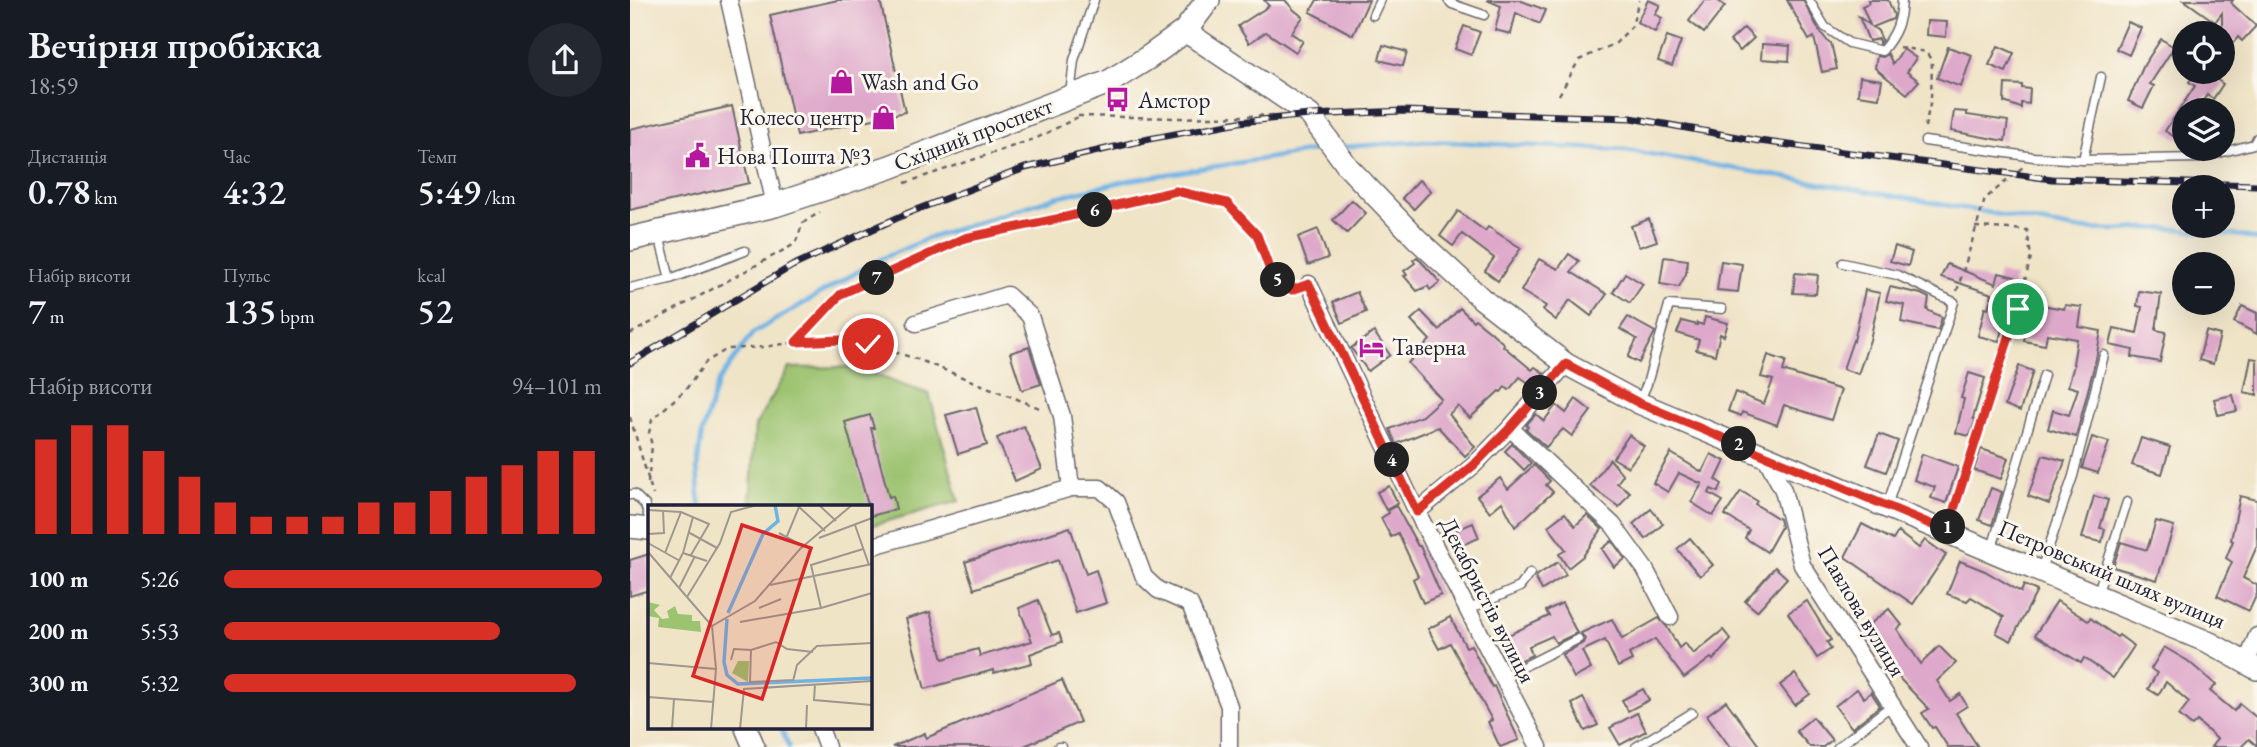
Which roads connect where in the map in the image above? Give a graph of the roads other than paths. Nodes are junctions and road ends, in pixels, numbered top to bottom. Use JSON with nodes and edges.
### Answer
{"nodes":[{"id":1,"x":729,"y":0,"type":"edge"},
{"id":2,"x":1094,"y":0,"type":"edge"},
{"id":3,"x":1208,"y":0,"type":"edge"},
{"id":4,"x":1380,"y":0,"type":"edge"},
{"id":5,"x":1448,"y":0,"type":"edge"},
{"id":6,"x":1809,"y":0,"type":"edge"},
{"id":7,"x":1902,"y":0,"type":"edge"},
{"id":8,"x":1373,"y":15,"type":"dead end"},
{"id":9,"x":1484,"y":15,"type":"dead end"},
{"id":10,"x":1185,"y":31,"type":"junction"},
{"id":11,"x":2101,"y":77,"type":"dead end"},
{"id":12,"x":1074,"y":107,"type":"junction"},
{"id":13,"x":2257,"y":138,"type":"edge"},
{"id":14,"x":1925,"y":141,"type":"road end"},
{"id":15,"x":2083,"y":160,"type":"junction"},
{"id":16,"x":775,"y":205,"type":"junction"},
{"id":17,"x":659,"y":232,"type":"junction"},
{"id":18,"x":630,"y":239,"type":"edge"},
{"id":19,"x":745,"y":251,"type":"dead end"},
{"id":20,"x":1843,"y":263,"type":"dead end"},
{"id":21,"x":670,"y":279,"type":"junction"},
{"id":22,"x":1309,"y":284,"type":"road end"},
{"id":23,"x":630,"y":288,"type":"edge"},
{"id":24,"x":1722,"y":309,"type":"dead end"},
{"id":25,"x":2018,"y":309,"type":"road end"},
{"id":26,"x":916,"y":323,"type":"dead end"},
{"id":27,"x":2104,"y":355,"type":"dead end"},
{"id":28,"x":1566,"y":364,"type":"junction"},
{"id":29,"x":2044,"y":375,"type":"dead end"},
{"id":30,"x":1639,"y":403,"type":"junction"},
{"id":31,"x":1510,"y":428,"type":"junction"},
{"id":32,"x":1764,"y":454,"type":"junction"},
{"id":33,"x":1071,"y":488,"type":"junction"},
{"id":34,"x":630,"y":495,"type":"edge"},
{"id":35,"x":2127,"y":502,"type":"dead end"},
{"id":36,"x":1887,"y":506,"type":"junction"},
{"id":37,"x":1417,"y":512,"type":"junction"},
{"id":38,"x":648,"y":515,"type":"edge"},
{"id":39,"x":630,"y":527,"type":"edge"},
{"id":40,"x":648,"y":529,"type":"edge"},
{"id":41,"x":1947,"y":531,"type":"junction"},
{"id":42,"x":872,"y":546,"type":"edge"},
{"id":43,"x":1991,"y":551,"type":"junction"},
{"id":44,"x":2041,"y":572,"type":"junction"},
{"id":45,"x":1530,"y":573,"type":"dead end"},
{"id":46,"x":2096,"y":595,"type":"junction"},
{"id":47,"x":1467,"y":610,"type":"junction"},
{"id":48,"x":1670,"y":617,"type":"dead end"},
{"id":49,"x":2257,"y":636,"type":"edge"},
{"id":50,"x":1578,"y":639,"type":"dead end"},
{"id":51,"x":2252,"y":666,"type":"edge"},
{"id":52,"x":1502,"y":677,"type":"junction"},
{"id":53,"x":1892,"y":705,"type":"junction"},
{"id":54,"x":1692,"y":713,"type":"dead end"},
{"id":55,"x":747,"y":730,"type":"edge"},
{"id":56,"x":821,"y":730,"type":"edge"},
{"id":57,"x":754,"y":747,"type":"edge"},
{"id":58,"x":827,"y":747,"type":"edge"},
{"id":59,"x":1229,"y":747,"type":"edge"},
{"id":60,"x":1539,"y":747,"type":"edge"},
{"id":61,"x":1636,"y":747,"type":"edge"},
{"id":62,"x":1838,"y":747,"type":"edge"},
{"id":63,"x":1919,"y":747,"type":"edge"}],
"edges":[{"from":1,"to":16,"type":"street"},
{"from":2,"to":12,"type":"lane"},
{"from":3,"to":10,"type":"main road","name":"Східний проспект"},
{"from":4,"to":8,"type":"lane"},
{"from":5,"to":9,"type":"lane"},
{"from":6,"to":7,"type":"lane"},
{"from":10,"to":12,"type":"main road","name":"Східний проспект"},
{"from":10,"to":28,"type":"street","name":"Петровський шлях вулиця"},
{"from":11,"to":15,"type":"lane"},
{"from":12,"to":16,"type":"main road","name":"Східний проспект"},
{"from":13,"to":15,"type":"lane"},
{"from":14,"to":15,"type":"lane"},
{"from":16,"to":17,"type":"main road","name":"Східний проспект"},
{"from":17,"to":18,"type":"main road","name":"Східний проспект"},
{"from":17,"to":21,"type":"lane"},
{"from":19,"to":21,"type":"lane"},
{"from":20,"to":36,"type":"lane"},
{"from":21,"to":23,"type":"lane"},
{"from":22,"to":37,"type":"street","name":"Декабристів вулиця"},
{"from":24,"to":30,"type":"lane"},
{"from":25,"to":41,"type":"lane"},
{"from":26,"to":33,"type":"street"},
{"from":27,"to":44,"type":"lane"},
{"from":28,"to":30,"type":"street","name":"Петровський шлях вулиця"},
{"from":28,"to":31,"type":"street"},
{"from":29,"to":43,"type":"lane"},
{"from":30,"to":32,"type":"street","name":"Петровський шлях вулиця"},
{"from":31,"to":37,"type":"street"},
{"from":31,"to":48,"type":"street"},
{"from":32,"to":36,"type":"street","name":"Петровський шлях вулиця"},
{"from":32,"to":53,"type":"street","name":"Павлова вулиця"},
{"from":33,"to":42,"type":"street"},
{"from":33,"to":59,"type":"street"},
{"from":34,"to":38,"type":"lane"},
{"from":35,"to":46,"type":"lane"},
{"from":36,"to":41,"type":"street","name":"Петровський шлях вулиця"},
{"from":37,"to":47,"type":"street","name":"Декабристів вулиця"},
{"from":39,"to":40,"type":"street"},
{"from":41,"to":43,"type":"street","name":"Петровський шлях вулиця"},
{"from":43,"to":44,"type":"street","name":"Петровський шлях вулиця"},
{"from":44,"to":46,"type":"street","name":"Петровський шлях вулиця"},
{"from":45,"to":47,"type":"lane"},
{"from":46,"to":51,"type":"street","name":"Петровський шлях вулиця"},
{"from":47,"to":52,"type":"street","name":"Декабристів вулиця"},
{"from":49,"to":51,"type":"street"},
{"from":50,"to":52,"type":"lane"},
{"from":52,"to":60,"type":"street","name":"Декабристів вулиця"},
{"from":53,"to":62,"type":"lane"},
{"from":53,"to":63,"type":"street","name":"Павлова вулиця"},
{"from":54,"to":61,"type":"lane"},
{"from":55,"to":57,"type":"street"},
{"from":56,"to":58,"type":"street"}]}
